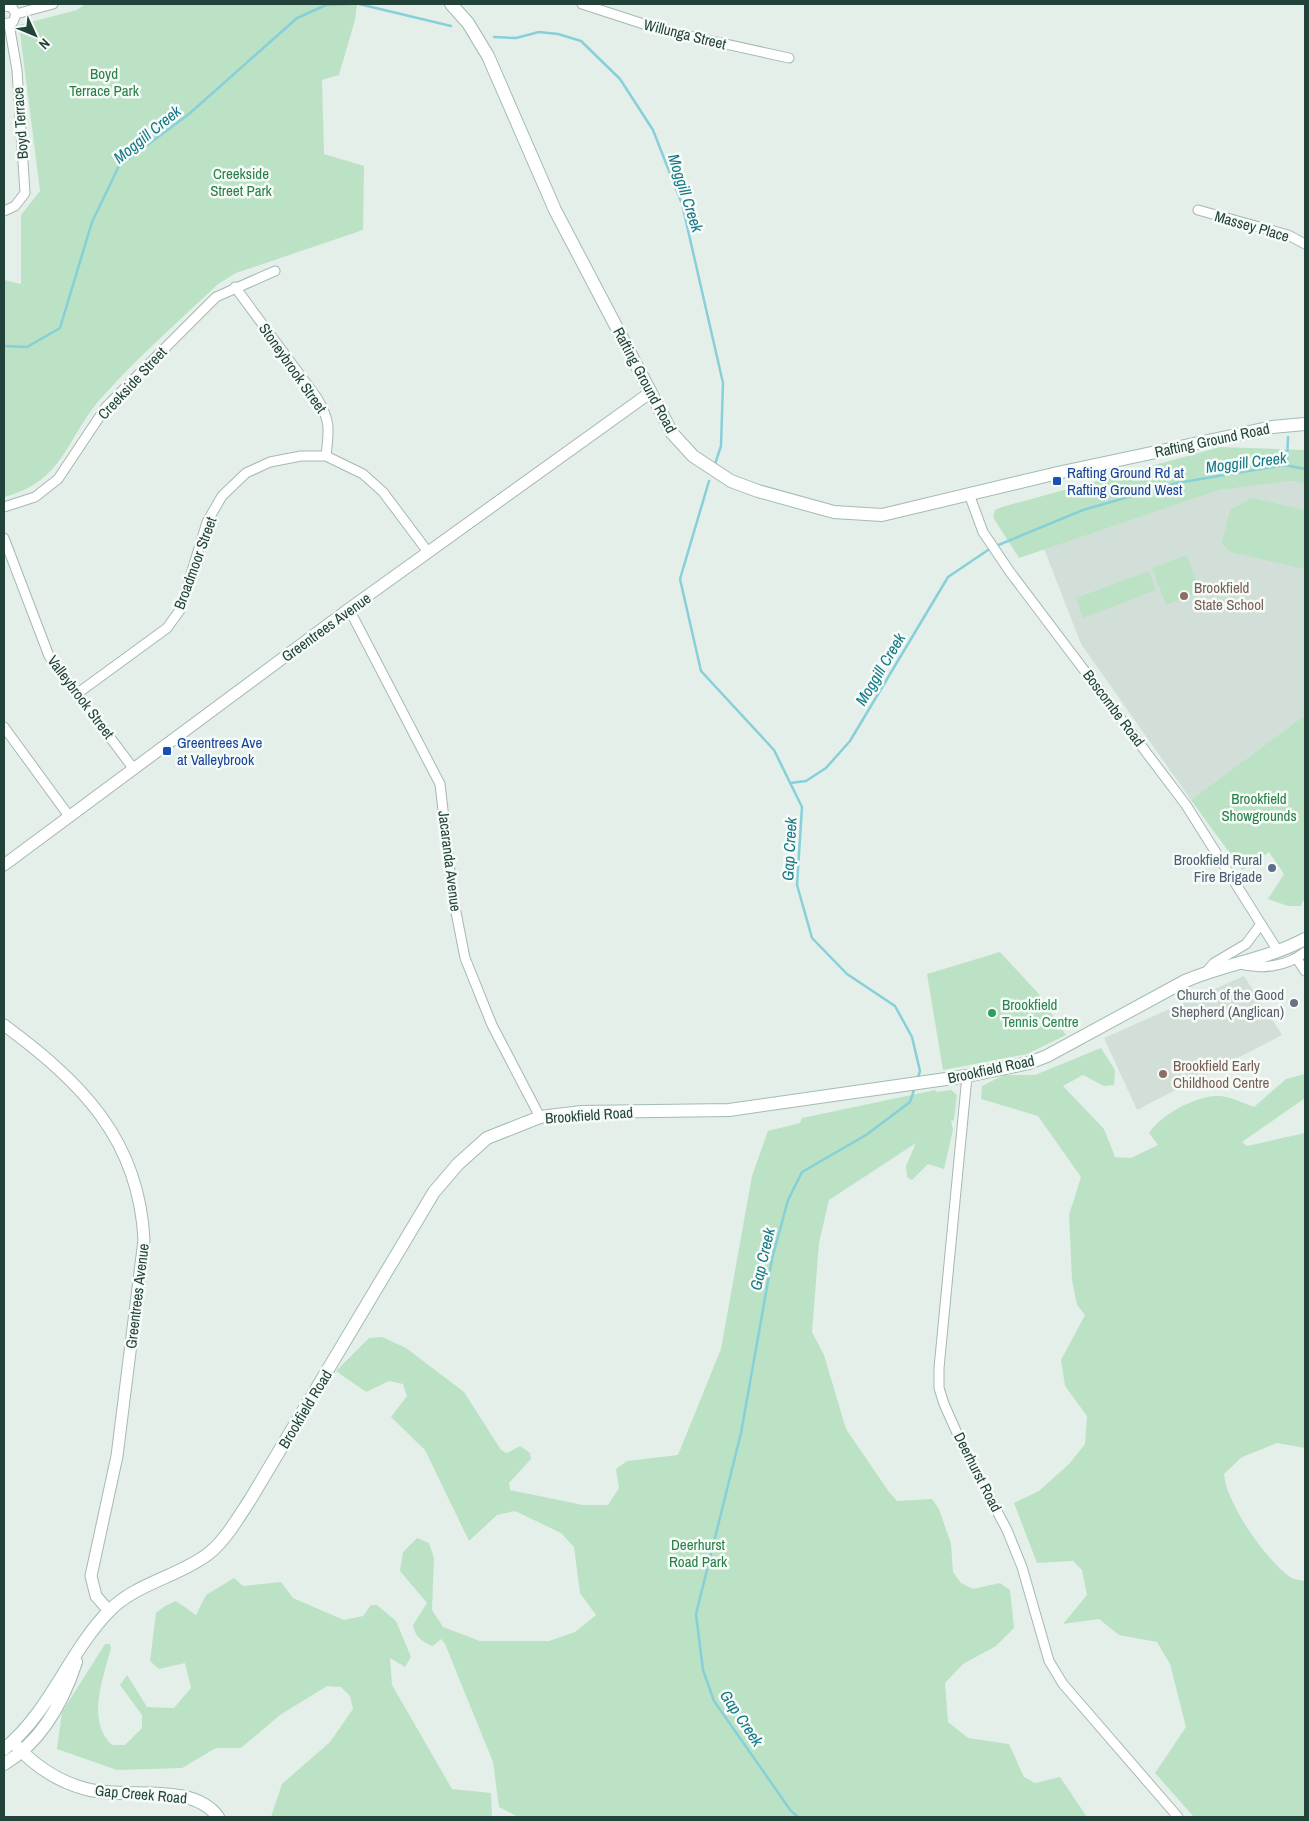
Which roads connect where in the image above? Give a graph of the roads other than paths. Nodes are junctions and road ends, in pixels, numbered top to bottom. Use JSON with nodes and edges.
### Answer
{"nodes":[{"id":1,"x":54,"y":4,"type":"edge"},
{"id":2,"x":451,"y":4,"type":"edge"},
{"id":3,"x":582,"y":4,"type":"edge"},
{"id":4,"x":10,"y":7,"type":"edge"},
{"id":5,"x":6,"y":24,"type":"edge"},
{"id":6,"x":789,"y":58,"type":"dead end"},
{"id":7,"x":1198,"y":210,"type":"dead end"},
{"id":8,"x":4,"y":211,"type":"edge"},
{"id":9,"x":1305,"y":244,"type":"edge"},
{"id":10,"x":274,"y":271,"type":"dead end"},
{"id":11,"x":235,"y":287,"type":"junction"},
{"id":12,"x":651,"y":392,"type":"junction"},
{"id":13,"x":1305,"y":424,"type":"edge"},
{"id":14,"x":326,"y":456,"type":"junction"},
{"id":15,"x":969,"y":494,"type":"junction"},
{"id":16,"x":4,"y":508,"type":"edge"},
{"id":17,"x":4,"y":538,"type":"edge"},
{"id":18,"x":428,"y":552,"type":"junction"},
{"id":19,"x":349,"y":609,"type":"junction"},
{"id":20,"x":78,"y":693,"type":"junction"},
{"id":21,"x":4,"y":726,"type":"edge"},
{"id":22,"x":7,"y":739,"type":"edge"},
{"id":23,"x":133,"y":768,"type":"junction"},
{"id":24,"x":69,"y":816,"type":"junction"},
{"id":25,"x":4,"y":865,"type":"edge"},
{"id":26,"x":1261,"y":924,"type":"junction"},
{"id":27,"x":1305,"y":939,"type":"edge"},
{"id":28,"x":1278,"y":951,"type":"junction"},
{"id":29,"x":1305,"y":952,"type":"edge"},
{"id":30,"x":1297,"y":958,"type":"junction"},
{"id":31,"x":1236,"y":962,"type":"junction"},
{"id":32,"x":1207,"y":971,"type":"junction"},
{"id":33,"x":1305,"y":971,"type":"edge"},
{"id":34,"x":4,"y":1025,"type":"edge"},
{"id":35,"x":968,"y":1076,"type":"junction"},
{"id":36,"x":540,"y":1117,"type":"junction"},
{"id":37,"x":109,"y":1611,"type":"junction"},
{"id":38,"x":12,"y":1747,"type":"edge"},
{"id":39,"x":4,"y":1764,"type":"edge"},
{"id":40,"x":218,"y":1817,"type":"edge"},
{"id":41,"x":1178,"y":1817,"type":"edge"}],
"edges":[{"from":1,"to":4,"type":"street"},
{"from":2,"to":12,"type":"main road","name":"Rafting Ground Road"},
{"from":3,"to":6,"type":"street","name":"Willunga Street"},
{"from":4,"to":5,"type":"street"},
{"from":5,"to":8,"type":"street","name":"Boyd Terrace"},
{"from":7,"to":9,"type":"street","name":"Massey Place"},
{"from":10,"to":11,"type":"street","name":"Creekside Street"},
{"from":11,"to":14,"type":"street","name":"Stoneybrook Street"},
{"from":11,"to":16,"type":"street","name":"Creekside Street"},
{"from":12,"to":15,"type":"main road","name":"Rafting Ground Road"},
{"from":12,"to":18,"type":"street","name":"Greentrees Avenue"},
{"from":13,"to":15,"type":"main road","name":"Rafting Ground Road"},
{"from":14,"to":18,"type":"street","name":"Broadmoor Street"},
{"from":14,"to":20,"type":"street","name":"Broadmoor Street"},
{"from":15,"to":26,"type":"street","name":"Boscombe Road"},
{"from":17,"to":20,"type":"street","name":"Valleybrook Street"},
{"from":18,"to":19,"type":"street","name":"Greentrees Avenue"},
{"from":19,"to":23,"type":"street","name":"Greentrees Avenue"},
{"from":19,"to":36,"type":"street","name":"Jacaranda Avenue"},
{"from":20,"to":23,"type":"street","name":"Valleybrook Street"},
{"from":21,"to":22,"type":"street"},
{"from":22,"to":24,"type":"street"},
{"from":23,"to":24,"type":"street","name":"Greentrees Avenue"},
{"from":24,"to":25,"type":"street","name":"Greentrees Avenue"},
{"from":26,"to":28,"type":"street","name":"Boscombe Road"},
{"from":26,"to":32,"type":"street"},
{"from":27,"to":28,"type":"main road","name":"Brookfield Road"},
{"from":28,"to":31,"type":"main road","name":"Brookfield Road"},
{"from":29,"to":30,"type":"street"},
{"from":30,"to":31,"type":"street"},
{"from":30,"to":33,"type":"street"},
{"from":31,"to":32,"type":"main road","name":"Brookfield Road"},
{"from":32,"to":35,"type":"main road","name":"Brookfield Road"},
{"from":34,"to":37,"type":"street","name":"Greentrees Avenue"},
{"from":35,"to":36,"type":"main road","name":"Brookfield Road"},
{"from":35,"to":41,"type":"street","name":"Deerhurst Road"},
{"from":36,"to":37,"type":"main road","name":"Brookfield Road"},
{"from":37,"to":38,"type":"main road","name":"Brookfield Road"},
{"from":38,"to":39,"type":"main road","name":"Brookfield Road"},
{"from":38,"to":40,"type":"main road","name":"Gap Creek Road"}]}
